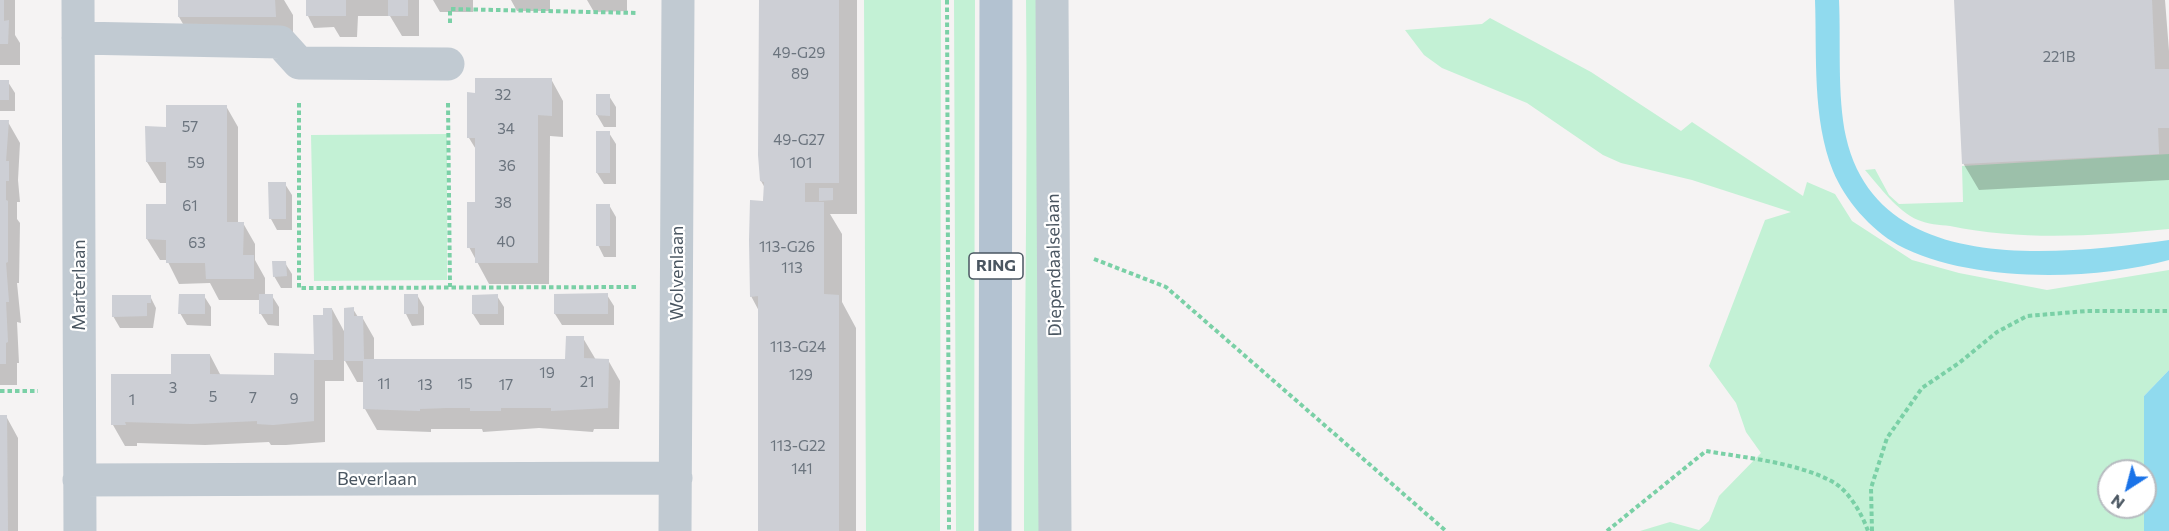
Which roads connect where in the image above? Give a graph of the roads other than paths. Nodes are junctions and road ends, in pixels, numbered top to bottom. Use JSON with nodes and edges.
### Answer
{"nodes":[{"id":1,"x":78,"y":0,"type":"edge"},
{"id":2,"x":996,"y":0,"type":"edge"},
{"id":3,"x":1052,"y":0,"type":"edge"},
{"id":4,"x":678,"y":7,"type":"edge"},
{"id":5,"x":78,"y":38,"type":"junction"},
{"id":6,"x":448,"y":64,"type":"road end"},
{"id":7,"x":676,"y":478,"type":"junction"},
{"id":8,"x":79,"y":480,"type":"junction"},
{"id":9,"x":80,"y":531,"type":"edge"},
{"id":10,"x":675,"y":531,"type":"edge"},
{"id":11,"x":995,"y":531,"type":"edge"},
{"id":12,"x":1054,"y":531,"type":"edge"}],
"edges":[{"from":1,"to":5,"type":"street","name":"Marterlaan"},
{"from":2,"to":11,"type":"main road","number":"RING"},
{"from":3,"to":12,"type":"street","name":"Diependaalselaan"},
{"from":4,"to":7,"type":"street","name":"Wolvenlaan"},
{"from":5,"to":6,"type":"street"},
{"from":5,"to":8,"type":"street","name":"Marterlaan"},
{"from":7,"to":8,"type":"street","name":"Beverlaan"},
{"from":7,"to":10,"type":"street","name":"Wolvenlaan"},
{"from":8,"to":9,"type":"street","name":"Marterlaan"}]}
